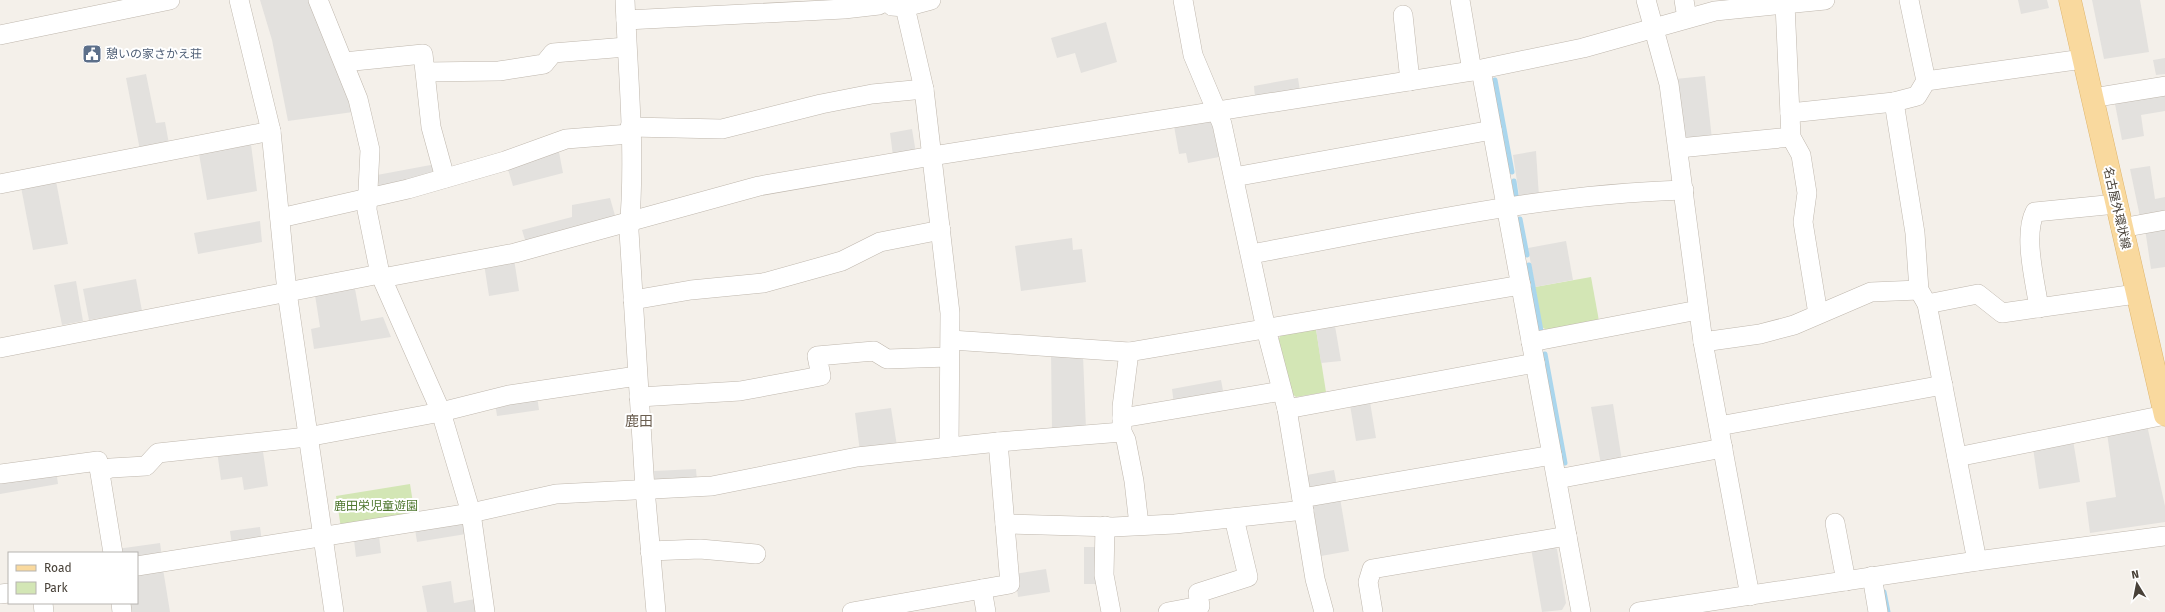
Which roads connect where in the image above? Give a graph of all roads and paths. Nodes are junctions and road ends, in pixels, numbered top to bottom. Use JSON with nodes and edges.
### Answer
{"nodes":[{"id":1,"x":170,"y":0,"type":"edge"},
{"id":2,"x":239,"y":0,"type":"edge"},
{"id":3,"x":318,"y":0,"type":"edge"},
{"id":4,"x":625,"y":0,"type":"edge"},
{"id":5,"x":931,"y":0,"type":"edge"},
{"id":6,"x":1183,"y":0,"type":"edge"},
{"id":7,"x":1460,"y":0,"type":"edge"},
{"id":8,"x":1646,"y":0,"type":"edge"},
{"id":9,"x":1825,"y":0,"type":"edge"},
{"id":10,"x":1910,"y":0,"type":"edge"},
{"id":11,"x":2070,"y":0,"type":"edge"},
{"id":12,"x":879,"y":2,"type":"edge"},
{"id":13,"x":1775,"y":3,"type":"edge"},
{"id":14,"x":905,"y":7,"type":"junction"},
{"id":15,"x":1686,"y":9,"type":"edge"},
{"id":16,"x":1403,"y":15,"type":"dead end"},
{"id":17,"x":626,"y":20,"type":"junction"},
{"id":18,"x":1653,"y":27,"type":"junction"},
{"id":19,"x":0,"y":35,"type":"edge"},
{"id":20,"x":626,"y":47,"type":"junction"},
{"id":21,"x":2083,"y":59,"type":"junction"},
{"id":22,"x":344,"y":62,"type":"junction"},
{"id":23,"x":1477,"y":70,"type":"junction"},
{"id":24,"x":426,"y":72,"type":"junction"},
{"id":25,"x":1410,"y":81,"type":"junction"},
{"id":26,"x":1926,"y":81,"type":"junction"},
{"id":27,"x":2165,"y":86,"type":"edge"},
{"id":28,"x":924,"y":89,"type":"junction"},
{"id":29,"x":2092,"y":98,"type":"junction"},
{"id":30,"x":1894,"y":102,"type":"junction"},
{"id":31,"x":1217,"y":111,"type":"junction"},
{"id":32,"x":1790,"y":113,"type":"junction"},
{"id":33,"x":630,"y":130,"type":"junction"},
{"id":34,"x":1492,"y":130,"type":"junction"},
{"id":35,"x":271,"y":131,"type":"junction"},
{"id":36,"x":1791,"y":137,"type":"junction"},
{"id":37,"x":1679,"y":148,"type":"junction"},
{"id":38,"x":932,"y":156,"type":"junction"},
{"id":39,"x":1234,"y":177,"type":"junction"},
{"id":40,"x":445,"y":178,"type":"junction"},
{"id":41,"x":0,"y":184,"type":"edge"},
{"id":42,"x":1684,"y":190,"type":"junction"},
{"id":43,"x":367,"y":199,"type":"junction"},
{"id":44,"x":2116,"y":204,"type":"junction"},
{"id":45,"x":1507,"y":207,"type":"junction"},
{"id":46,"x":280,"y":218,"type":"junction"},
{"id":47,"x":2165,"y":220,"type":"edge"},
{"id":48,"x":630,"y":221,"type":"junction"},
{"id":49,"x":2122,"y":228,"type":"junction"},
{"id":50,"x":941,"y":230,"type":"junction"},
{"id":51,"x":1251,"y":254,"type":"junction"},
{"id":52,"x":381,"y":276,"type":"junction"},
{"id":53,"x":1521,"y":285,"type":"junction"},
{"id":54,"x":287,"y":292,"type":"junction"},
{"id":55,"x":2136,"y":294,"type":"junction"},
{"id":56,"x":1923,"y":297,"type":"junction"},
{"id":57,"x":633,"y":300,"type":"junction"},
{"id":58,"x":2039,"y":308,"type":"junction"},
{"id":59,"x":1698,"y":310,"type":"junction"},
{"id":60,"x":1818,"y":314,"type":"junction"},
{"id":61,"x":1266,"y":330,"type":"junction"},
{"id":62,"x":1531,"y":342,"type":"junction"},
{"id":63,"x":1703,"y":342,"type":"junction"},
{"id":64,"x":1,"y":345,"type":"edge"},
{"id":65,"x":950,"y":348,"type":"junction"},
{"id":66,"x":1129,"y":352,"type":"junction"},
{"id":67,"x":2158,"y":356,"type":"edge"},
{"id":68,"x":1535,"y":363,"type":"junction"},
{"id":69,"x":637,"y":376,"type":"junction"},
{"id":70,"x":1943,"y":385,"type":"junction"},
{"id":71,"x":639,"y":397,"type":"junction"},
{"id":72,"x":1285,"y":400,"type":"junction"},
{"id":73,"x":442,"y":412,"type":"junction"},
{"id":74,"x":2165,"y":415,"type":"edge"},
{"id":75,"x":1122,"y":425,"type":"junction"},
{"id":76,"x":1719,"y":426,"type":"junction"},
{"id":77,"x":307,"y":437,"type":"junction"},
{"id":78,"x":998,"y":442,"type":"junction"},
{"id":79,"x":949,"y":447,"type":"junction"},
{"id":80,"x":1723,"y":448,"type":"junction"},
{"id":81,"x":1552,"y":455,"type":"junction"},
{"id":82,"x":1957,"y":457,"type":"junction"},
{"id":83,"x":100,"y":471,"type":"junction"},
{"id":84,"x":0,"y":474,"type":"edge"},
{"id":85,"x":1557,"y":478,"type":"junction"},
{"id":86,"x":645,"y":489,"type":"junction"},
{"id":87,"x":1303,"y":504,"type":"junction"},
{"id":88,"x":471,"y":513,"type":"junction"},
{"id":89,"x":1234,"y":518,"type":"junction"},
{"id":90,"x":1835,"y":523,"type":"dead end"},
{"id":91,"x":1005,"y":524,"type":"junction"},
{"id":92,"x":1139,"y":525,"type":"junction"},
{"id":93,"x":1104,"y":526,"type":"junction"},
{"id":94,"x":1567,"y":536,"type":"junction"},
{"id":95,"x":2165,"y":536,"type":"edge"},
{"id":96,"x":322,"y":537,"type":"junction"},
{"id":97,"x":650,"y":551,"type":"junction"},
{"id":98,"x":113,"y":552,"type":"edge"},
{"id":99,"x":756,"y":554,"type":"dead end"},
{"id":100,"x":1977,"y":561,"type":"junction"},
{"id":101,"x":138,"y":566,"type":"edge"},
{"id":102,"x":1872,"y":576,"type":"junction"},
{"id":103,"x":1846,"y":581,"type":"junction"},
{"id":104,"x":982,"y":589,"type":"junction"},
{"id":105,"x":1750,"y":596,"type":"junction"},
{"id":106,"x":334,"y":612,"type":"edge"},
{"id":107,"x":485,"y":612,"type":"edge"},
{"id":108,"x":656,"y":612,"type":"edge"},
{"id":109,"x":852,"y":612,"type":"edge"},
{"id":110,"x":986,"y":612,"type":"edge"},
{"id":111,"x":1111,"y":612,"type":"edge"},
{"id":112,"x":1168,"y":612,"type":"edge"},
{"id":113,"x":1324,"y":612,"type":"edge"},
{"id":114,"x":1373,"y":612,"type":"edge"},
{"id":115,"x":1581,"y":612,"type":"edge"},
{"id":116,"x":1639,"y":612,"type":"edge"},
{"id":117,"x":1878,"y":612,"type":"edge"}],
"edges":[{"from":1,"to":19,"type":"street"},
{"from":2,"to":35,"type":"street"},
{"from":3,"to":22,"type":"street"},
{"from":4,"to":17,"type":"street"},
{"from":5,"to":14,"type":"street"},
{"from":6,"to":31,"type":"street"},
{"from":7,"to":23,"type":"street"},
{"from":8,"to":18,"type":"street"},
{"from":9,"to":13,"type":"street"},
{"from":10,"to":26,"type":"street"},
{"from":11,"to":21,"type":"main road","name":"名古屋外環状線"},
{"from":12,"to":14,"type":"street"},
{"from":12,"to":17,"type":"street"},
{"from":13,"to":15,"type":"street"},
{"from":13,"to":32,"type":"street"},
{"from":14,"to":28,"type":"street"},
{"from":15,"to":18,"type":"street"},
{"from":16,"to":25,"type":"street"},
{"from":17,"to":20,"type":"street"},
{"from":18,"to":23,"type":"street"},
{"from":18,"to":37,"type":"street"},
{"from":20,"to":24,"type":"street"},
{"from":20,"to":33,"type":"street"},
{"from":21,"to":26,"type":"street"},
{"from":21,"to":29,"type":"main road","name":"名古屋外環状線"},
{"from":22,"to":24,"type":"street"},
{"from":22,"to":43,"type":"street"},
{"from":23,"to":25,"type":"street"},
{"from":23,"to":34,"type":"street"},
{"from":24,"to":40,"type":"street"},
{"from":25,"to":31,"type":"street"},
{"from":26,"to":30,"type":"street"},
{"from":27,"to":29,"type":"street"},
{"from":28,"to":33,"type":"street"},
{"from":28,"to":38,"type":"street"},
{"from":29,"to":44,"type":"main road","name":"名古屋外環状線"},
{"from":30,"to":32,"type":"street"},
{"from":30,"to":56,"type":"street"},
{"from":31,"to":38,"type":"street"},
{"from":31,"to":39,"type":"street"},
{"from":32,"to":36,"type":"street"},
{"from":33,"to":40,"type":"street"},
{"from":33,"to":48,"type":"street"},
{"from":34,"to":39,"type":"street"},
{"from":34,"to":45,"type":"street"},
{"from":35,"to":41,"type":"street"},
{"from":35,"to":46,"type":"street"},
{"from":36,"to":37,"type":"street"},
{"from":36,"to":60,"type":"street"},
{"from":37,"to":42,"type":"street"},
{"from":38,"to":48,"type":"street"},
{"from":38,"to":50,"type":"street"},
{"from":39,"to":51,"type":"street"},
{"from":40,"to":43,"type":"street"},
{"from":42,"to":45,"type":"street"},
{"from":42,"to":59,"type":"street"},
{"from":43,"to":46,"type":"street"},
{"from":43,"to":52,"type":"street"},
{"from":44,"to":49,"type":"main road","name":"名古屋外環状線"},
{"from":44,"to":58,"type":"street"},
{"from":45,"to":51,"type":"street"},
{"from":45,"to":53,"type":"street"},
{"from":46,"to":54,"type":"street"},
{"from":47,"to":49,"type":"street"},
{"from":48,"to":52,"type":"street"},
{"from":48,"to":57,"type":"street"},
{"from":49,"to":55,"type":"main road","name":"名古屋外環状線"},
{"from":50,"to":57,"type":"street"},
{"from":50,"to":65,"type":"street"},
{"from":51,"to":61,"type":"street"},
{"from":52,"to":54,"type":"street"},
{"from":52,"to":73,"type":"street"},
{"from":53,"to":61,"type":"street"},
{"from":53,"to":62,"type":"street"},
{"from":54,"to":64,"type":"street"},
{"from":54,"to":77,"type":"street"},
{"from":55,"to":58,"type":"street"},
{"from":55,"to":67,"type":"main road","name":"名古屋外環状線"},
{"from":56,"to":58,"type":"street"},
{"from":56,"to":60,"type":"street"},
{"from":56,"to":70,"type":"street"},
{"from":57,"to":69,"type":"street"},
{"from":59,"to":62,"type":"street"},
{"from":59,"to":63,"type":"street"},
{"from":60,"to":63,"type":"street"},
{"from":61,"to":66,"type":"street"},
{"from":61,"to":72,"type":"street"},
{"from":62,"to":68,"type":"street"},
{"from":63,"to":76,"type":"street"},
{"from":65,"to":66,"type":"street"},
{"from":65,"to":71,"type":"street"},
{"from":65,"to":79,"type":"street"},
{"from":66,"to":75,"type":"street"},
{"from":67,"to":74,"type":"main road","name":"名古屋外環状線"},
{"from":68,"to":72,"type":"street"},
{"from":68,"to":81,"type":"street"},
{"from":69,"to":71,"type":"street"},
{"from":69,"to":73,"type":"street"},
{"from":70,"to":76,"type":"street"},
{"from":70,"to":82,"type":"street"},
{"from":71,"to":86,"type":"street"},
{"from":72,"to":75,"type":"street"},
{"from":72,"to":87,"type":"street"},
{"from":73,"to":77,"type":"street"},
{"from":73,"to":88,"type":"street"},
{"from":74,"to":82,"type":"street"},
{"from":75,"to":78,"type":"street"},
{"from":75,"to":92,"type":"street"},
{"from":76,"to":80,"type":"street"},
{"from":77,"to":83,"type":"street"},
{"from":77,"to":96,"type":"street"},
{"from":78,"to":79,"type":"street"},
{"from":78,"to":91,"type":"street"},
{"from":79,"to":86,"type":"street"},
{"from":80,"to":85,"type":"street"},
{"from":80,"to":105,"type":"street"},
{"from":81,"to":85,"type":"street"},
{"from":81,"to":87,"type":"street"},
{"from":82,"to":100,"type":"street"},
{"from":83,"to":84,"type":"street"},
{"from":83,"to":98,"type":"street"},
{"from":85,"to":94,"type":"street"},
{"from":86,"to":88,"type":"street"},
{"from":86,"to":97,"type":"street"},
{"from":87,"to":89,"type":"street"},
{"from":87,"to":113,"type":"street"},
{"from":88,"to":96,"type":"street"},
{"from":88,"to":107,"type":"street"},
{"from":89,"to":92,"type":"street"},
{"from":89,"to":112,"type":"street"},
{"from":90,"to":103,"type":"street"},
{"from":91,"to":93,"type":"street"},
{"from":91,"to":104,"type":"street"},
{"from":92,"to":93,"type":"street"},
{"from":93,"to":111,"type":"street"},
{"from":94,"to":114,"type":"street"},
{"from":94,"to":115,"type":"street"},
{"from":95,"to":100,"type":"street"},
{"from":96,"to":101,"type":"street"},
{"from":96,"to":106,"type":"street"},
{"from":97,"to":99,"type":"street"},
{"from":97,"to":108,"type":"street"},
{"from":100,"to":102,"type":"street"},
{"from":102,"to":103,"type":"street"},
{"from":102,"to":117,"type":"street"},
{"from":103,"to":105,"type":"street"},
{"from":104,"to":109,"type":"street"},
{"from":104,"to":110,"type":"street"},
{"from":105,"to":116,"type":"street"}]}
